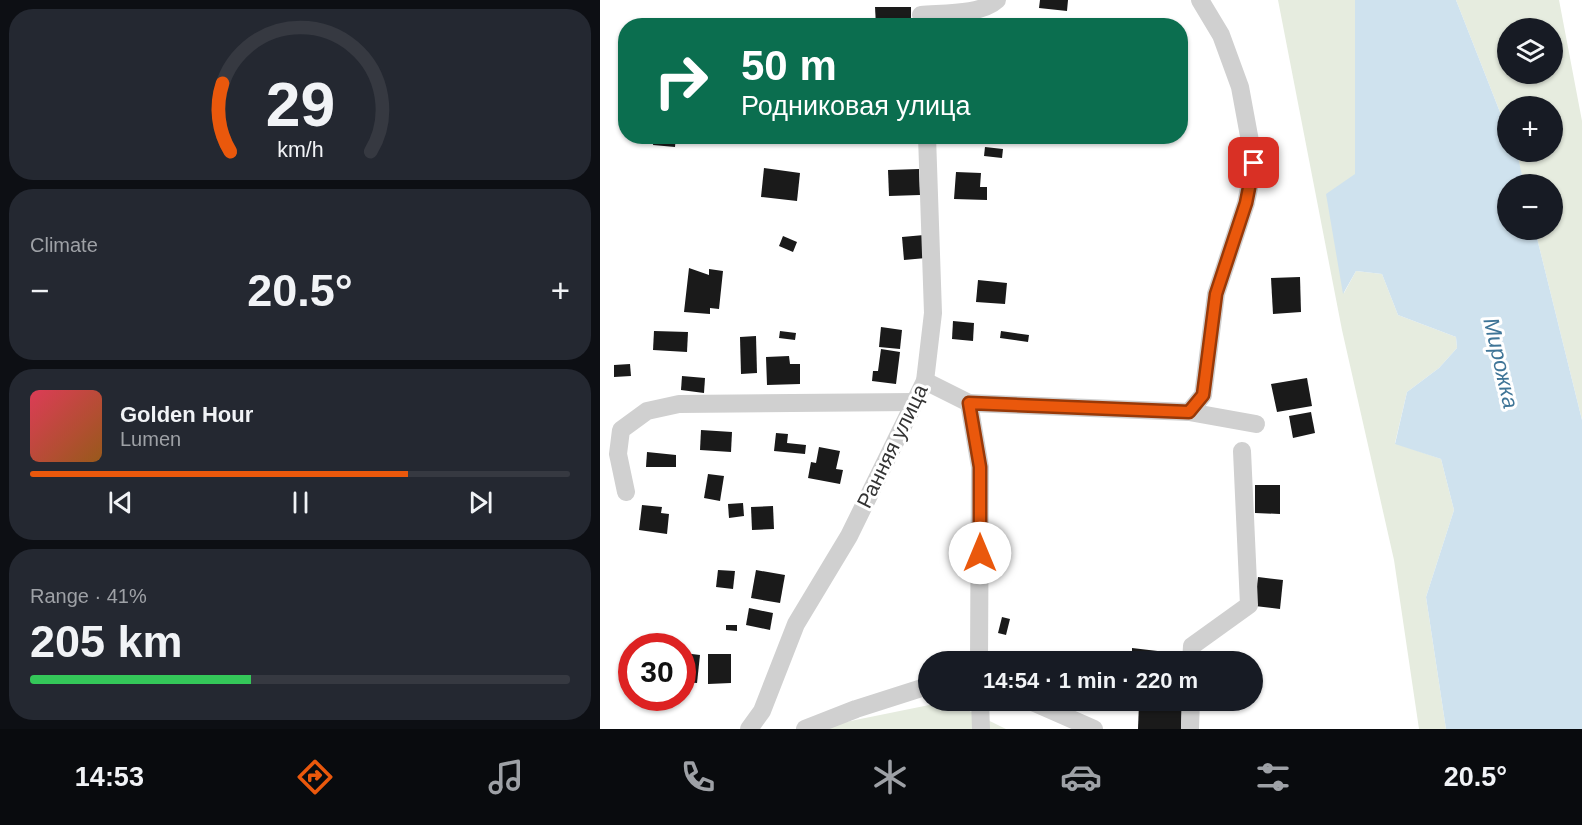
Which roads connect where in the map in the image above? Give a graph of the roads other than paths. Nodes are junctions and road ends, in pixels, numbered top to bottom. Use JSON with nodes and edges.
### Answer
{"nodes":[{"id":1,"x":997,"y":0,"type":"edge"},
{"id":2,"x":1200,"y":0,"type":"edge"},
{"id":3,"x":921,"y":13,"type":"edge"},
{"id":4,"x":927,"y":144,"type":"edge"},
{"id":5,"x":925,"y":381,"type":"junction"},
{"id":6,"x":914,"y":402,"type":"junction"},
{"id":7,"x":969,"y":403,"type":"junction"},
{"id":8,"x":1189,"y":412,"type":"junction"},
{"id":9,"x":1256,"y":424,"type":"dead end"},
{"id":10,"x":1242,"y":451,"type":"dead end"},
{"id":11,"x":626,"y":492,"type":"dead end"},
{"id":12,"x":979,"y":651,"type":"edge"},
{"id":13,"x":1191,"y":651,"type":"edge"},
{"id":14,"x":918,"y":689,"type":"edge"},
{"id":15,"x":980,"y":711,"type":"edge"},
{"id":16,"x":1053,"y":711,"type":"edge"},
{"id":17,"x":1191,"y":711,"type":"edge"},
{"id":18,"x":749,"y":729,"type":"edge"},
{"id":19,"x":805,"y":729,"type":"edge"},
{"id":20,"x":981,"y":729,"type":"edge"},
{"id":21,"x":1094,"y":729,"type":"edge"},
{"id":22,"x":1190,"y":729,"type":"edge"}],
"edges":[{"from":1,"to":3,"type":"street"},
{"from":2,"to":8,"type":"street"},
{"from":4,"to":5,"type":"street","name":"Ранняя улица"},
{"from":5,"to":6,"type":"street","name":"Ранняя улица"},
{"from":5,"to":7,"type":"street"},
{"from":6,"to":11,"type":"street"},
{"from":6,"to":18,"type":"street","name":"Ранняя улица"},
{"from":7,"to":8,"type":"street"},
{"from":7,"to":12,"type":"street"},
{"from":8,"to":9,"type":"street"},
{"from":10,"to":13,"type":"street"},
{"from":14,"to":19,"type":"street"},
{"from":15,"to":20,"type":"street"},
{"from":16,"to":21,"type":"street"},
{"from":17,"to":22,"type":"street"}]}
